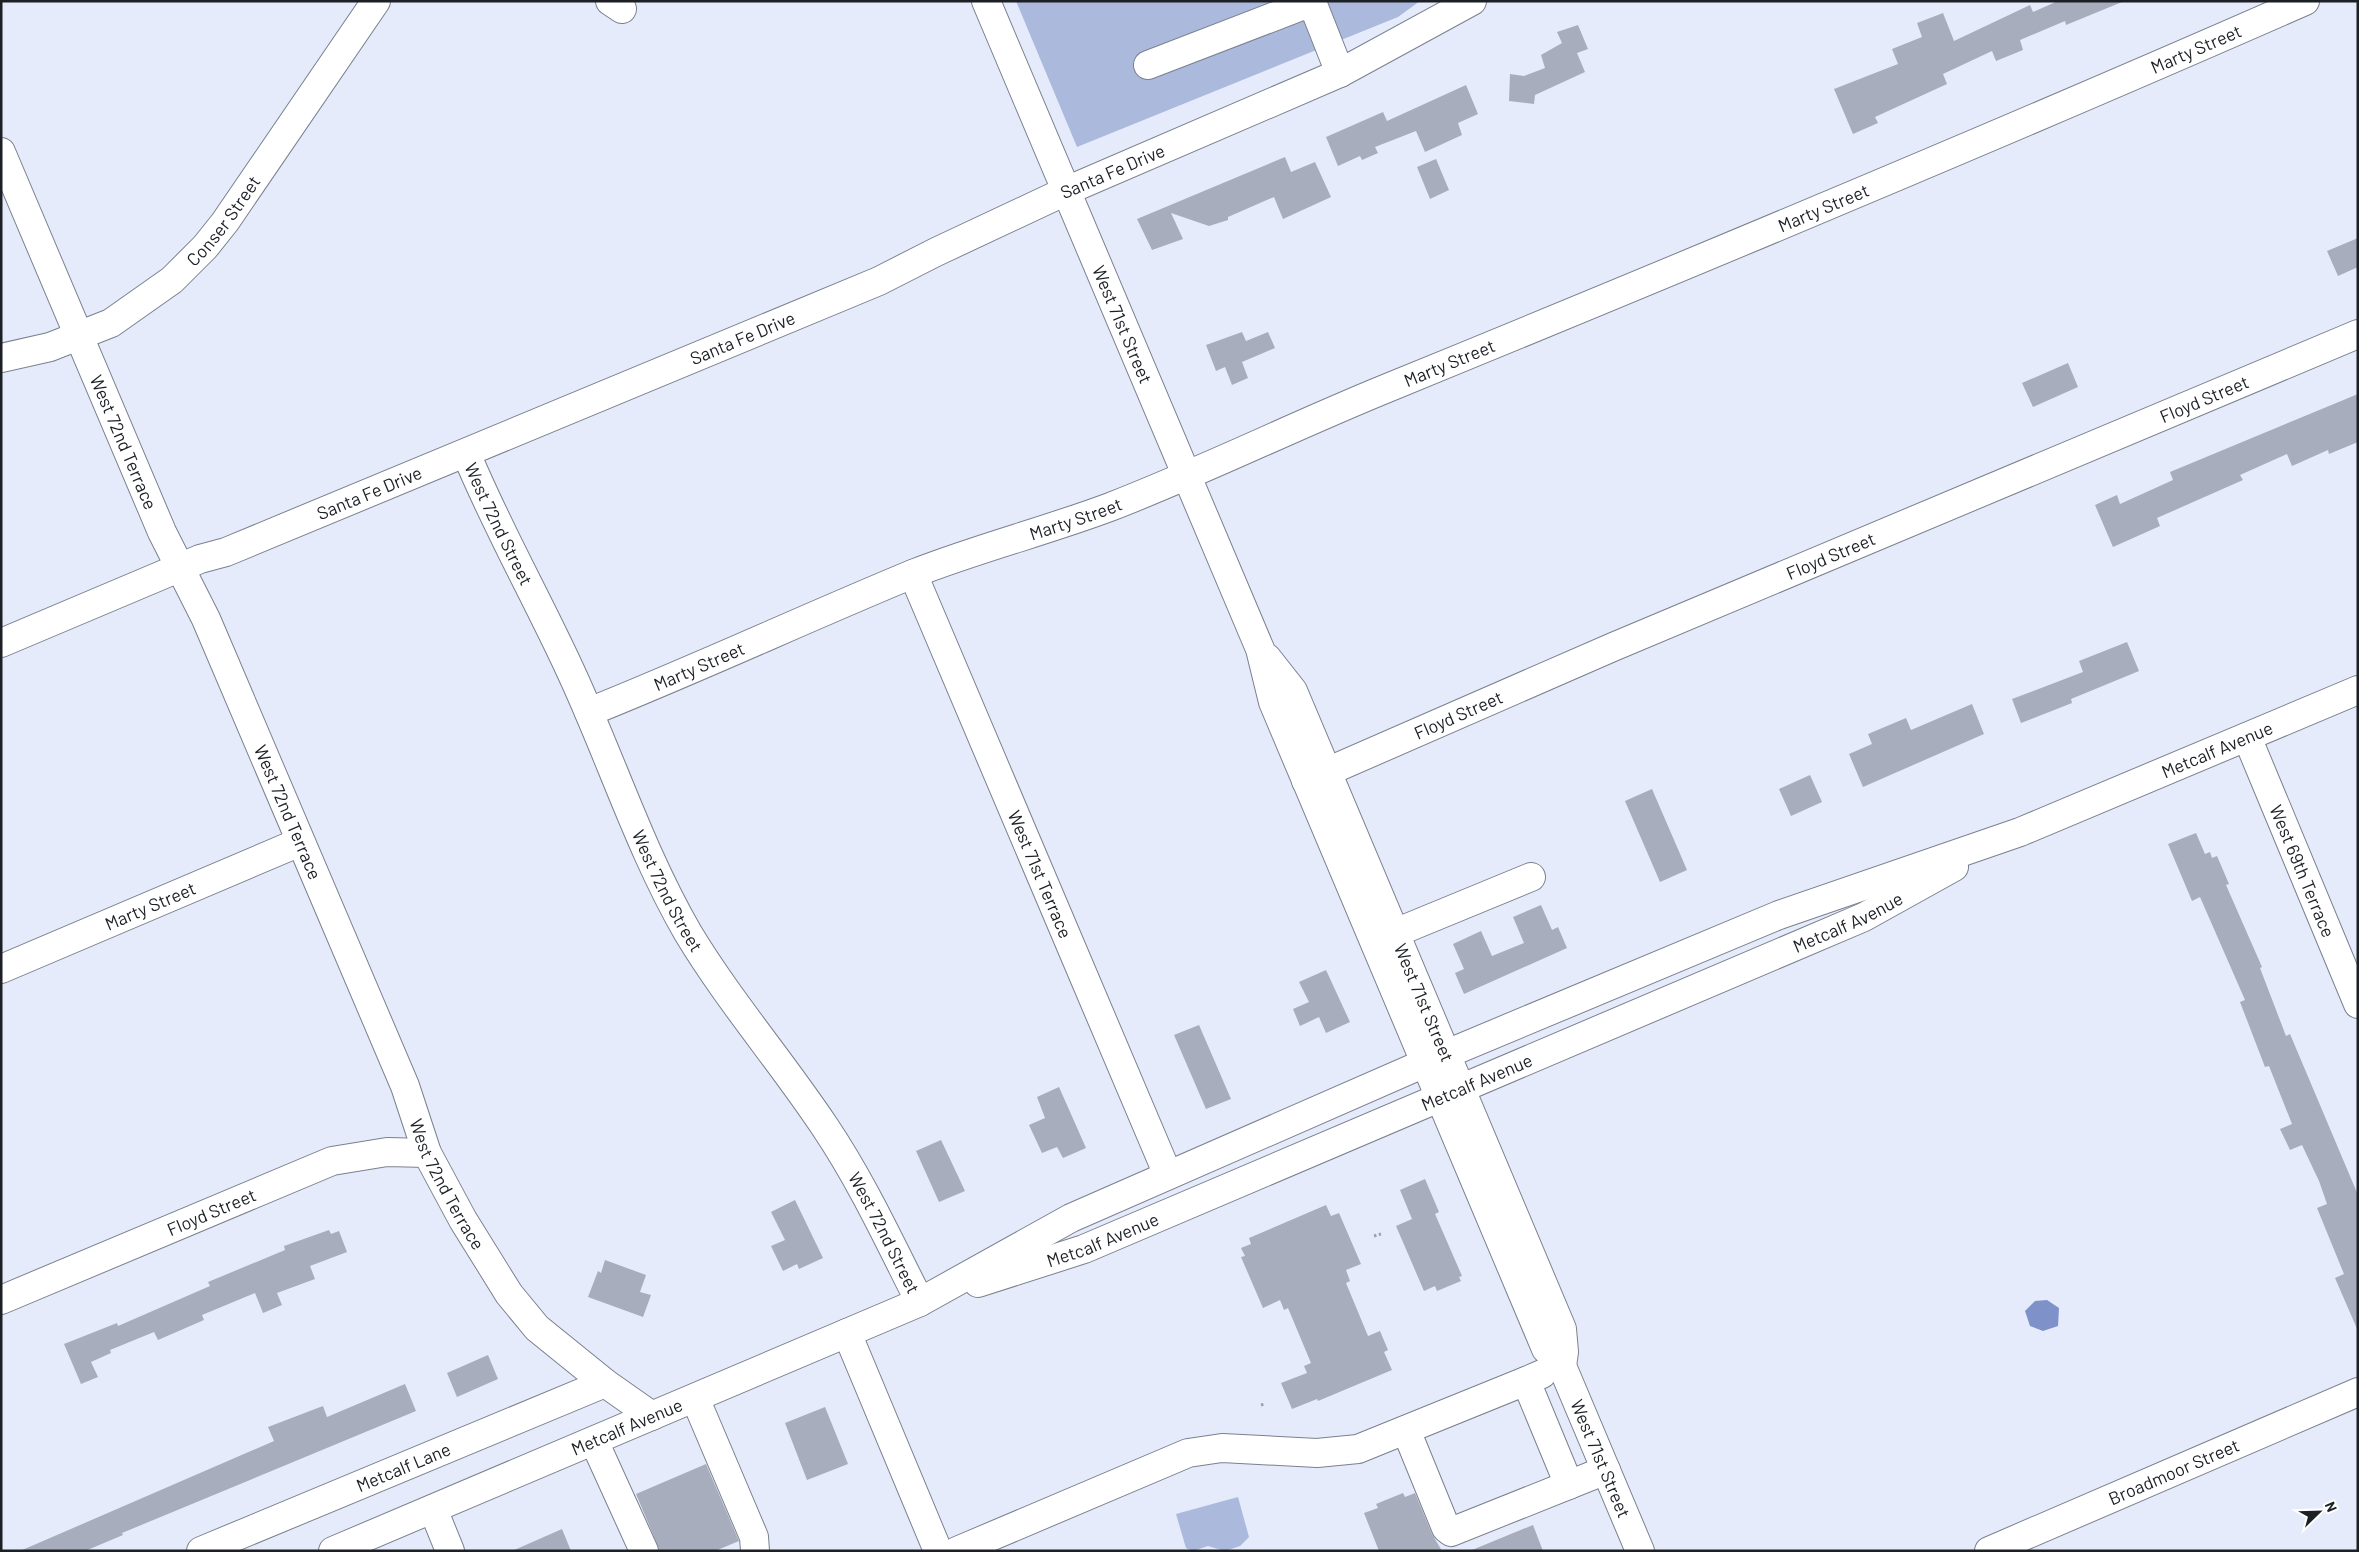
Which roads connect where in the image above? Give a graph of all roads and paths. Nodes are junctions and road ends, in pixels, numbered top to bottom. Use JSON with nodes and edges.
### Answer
{"nodes":[{"id":1,"x":376,"y":1,"type":"edge"},
{"id":2,"x":986,"y":1,"type":"edge"},
{"id":3,"x":1472,"y":1,"type":"edge"},
{"id":4,"x":2305,"y":1,"type":"edge"},
{"id":5,"x":1148,"y":65,"type":"dead end"},
{"id":6,"x":1340,"y":73,"type":"junction"},
{"id":7,"x":1,"y":152,"type":"edge"},
{"id":8,"x":1066,"y":191,"type":"junction"},
{"id":9,"x":2358,"y":334,"type":"edge"},
{"id":10,"x":79,"y":335,"type":"junction"},
{"id":11,"x":1,"y":358,"type":"edge"},
{"id":12,"x":466,"y":453,"type":"junction"},
{"id":13,"x":1186,"y":475,"type":"junction"},
{"id":14,"x":180,"y":567,"type":"junction"},
{"id":15,"x":913,"y":574,"type":"junction"},
{"id":16,"x":1,"y":644,"type":"edge"},
{"id":17,"x":2358,"y":690,"type":"edge"},
{"id":18,"x":589,"y":712,"type":"junction"},
{"id":19,"x":2247,"y":737,"type":"junction"},
{"id":20,"x":1317,"y":776,"type":"junction"},
{"id":21,"x":2020,"y":832,"type":"junction"},
{"id":22,"x":300,"y":842,"type":"junction"},
{"id":23,"x":1531,"y":877,"type":"dead end"},
{"id":24,"x":1395,"y":933,"type":"junction"},
{"id":25,"x":1,"y":969,"type":"edge"},
{"id":26,"x":2358,"y":1004,"type":"edge"},
{"id":27,"x":1436,"y":1059,"type":"junction"},
{"id":28,"x":1450,"y":1094,"type":"junction"},
{"id":29,"x":427,"y":1153,"type":"junction"},
{"id":30,"x":1168,"y":1175,"type":"junction"},
{"id":31,"x":1381,"y":1234,"type":"dead end"},
{"id":32,"x":1374,"y":1236,"type":"dead end"},
{"id":33,"x":1,"y":1300,"type":"edge"},
{"id":34,"x":920,"y":1302,"type":"junction"},
{"id":35,"x":847,"y":1333,"type":"junction"},
{"id":36,"x":1562,"y":1366,"type":"junction"},
{"id":37,"x":1526,"y":1380,"type":"junction"},
{"id":38,"x":605,"y":1383,"type":"junction"},
{"id":39,"x":2358,"y":1392,"type":"edge"},
{"id":40,"x":695,"y":1398,"type":"junction"},
{"id":41,"x":652,"y":1416,"type":"junction"},
{"id":42,"x":1406,"y":1430,"type":"junction"},
{"id":43,"x":594,"y":1441,"type":"junction"},
{"id":44,"x":1606,"y":1470,"type":"junction"},
{"id":45,"x":1569,"y":1485,"type":"junction"},
{"id":46,"x":433,"y":1509,"type":"junction"},
{"id":47,"x":201,"y":1551,"type":"edge"},
{"id":48,"x":334,"y":1551,"type":"edge"},
{"id":49,"x":450,"y":1551,"type":"edge"},
{"id":50,"x":644,"y":1551,"type":"edge"},
{"id":51,"x":755,"y":1551,"type":"edge"},
{"id":52,"x":938,"y":1551,"type":"edge"},
{"id":53,"x":957,"y":1551,"type":"edge"},
{"id":54,"x":1640,"y":1551,"type":"edge"},
{"id":55,"x":1989,"y":1551,"type":"edge"}],
"edges":[{"from":1,"to":10,"type":"street","name":"Conser Street"},
{"from":2,"to":8,"type":"street","name":"West 71st Street"},
{"from":3,"to":6,"type":"street","name":"Santa Fe Drive"},
{"from":4,"to":13,"type":"street","name":"Marty Street"},
{"from":5,"to":6,"type":"street"},
{"from":6,"to":8,"type":"street","name":"Santa Fe Drive"},
{"from":7,"to":10,"type":"street","name":"West 72nd Terrace"},
{"from":8,"to":12,"type":"street","name":"Santa Fe Drive"},
{"from":8,"to":13,"type":"street","name":"West 71st Street"},
{"from":9,"to":20,"type":"street","name":"Floyd Street"},
{"from":10,"to":11,"type":"street","name":"Conser Street"},
{"from":10,"to":14,"type":"street","name":"West 72nd Terrace"},
{"from":12,"to":14,"type":"street","name":"Santa Fe Drive"},
{"from":12,"to":18,"type":"street","name":"West 72nd Street"},
{"from":13,"to":15,"type":"street","name":"Marty Street"},
{"from":13,"to":20,"type":"street","name":"West 71st Street"},
{"from":14,"to":16,"type":"street","name":"Santa Fe Drive"},
{"from":14,"to":22,"type":"street","name":"West 72nd Terrace"},
{"from":15,"to":18,"type":"street","name":"Marty Street"},
{"from":15,"to":30,"type":"street","name":"West 71st Terrace"},
{"from":17,"to":19,"type":"street","name":"Metcalf Avenue"},
{"from":18,"to":34,"type":"street","name":"West 72nd Street"},
{"from":19,"to":21,"type":"street","name":"Metcalf Avenue"},
{"from":19,"to":26,"type":"street","name":"West 69th Terrace"},
{"from":20,"to":24,"type":"street","name":"West 71st Street"},
{"from":20,"to":27,"type":"street","name":"West 71st Street"},
{"from":21,"to":27,"type":"street","name":"Metcalf Avenue"},
{"from":21,"to":28,"type":"street","name":"Metcalf Avenue"},
{"from":22,"to":25,"type":"street","name":"Marty Street"},
{"from":22,"to":29,"type":"street","name":"West 72nd Terrace"},
{"from":23,"to":24,"type":"street"},
{"from":24,"to":27,"type":"street","name":"West 71st Street"},
{"from":27,"to":28,"type":"street","name":"West 71st Street"},
{"from":27,"to":30,"type":"street","name":"Metcalf Avenue"},
{"from":28,"to":34,"type":"street","name":"Metcalf Avenue"},
{"from":28,"to":36,"type":"street","name":"West 71st Street"},
{"from":29,"to":33,"type":"street","name":"Floyd Street"},
{"from":29,"to":38,"type":"street","name":"West 72nd Terrace"},
{"from":30,"to":34,"type":"street","name":"Metcalf Avenue"},
{"from":31,"to":32,"type":"path"},
{"from":34,"to":35,"type":"street","name":"Metcalf Avenue"},
{"from":35,"to":40,"type":"street","name":"Metcalf Avenue"},
{"from":35,"to":52,"type":"street"},
{"from":36,"to":37,"type":"street"},
{"from":36,"to":44,"type":"street","name":"West 71st Street"},
{"from":37,"to":42,"type":"street"},
{"from":37,"to":45,"type":"street"},
{"from":38,"to":41,"type":"street","name":"West 72nd Terrace"},
{"from":38,"to":47,"type":"street","name":"Metcalf Lane"},
{"from":39,"to":55,"type":"street","name":"Broadmoor Street"},
{"from":40,"to":41,"type":"street","name":"Metcalf Avenue"},
{"from":40,"to":51,"type":"street"},
{"from":41,"to":43,"type":"street","name":"Metcalf Avenue"},
{"from":42,"to":45,"type":"street"},
{"from":42,"to":53,"type":"street"},
{"from":43,"to":46,"type":"street","name":"Metcalf Avenue"},
{"from":43,"to":50,"type":"street"},
{"from":44,"to":45,"type":"street"},
{"from":44,"to":54,"type":"street","name":"West 71st Street"},
{"from":46,"to":48,"type":"street","name":"Metcalf Avenue"},
{"from":46,"to":49,"type":"street"}]}
